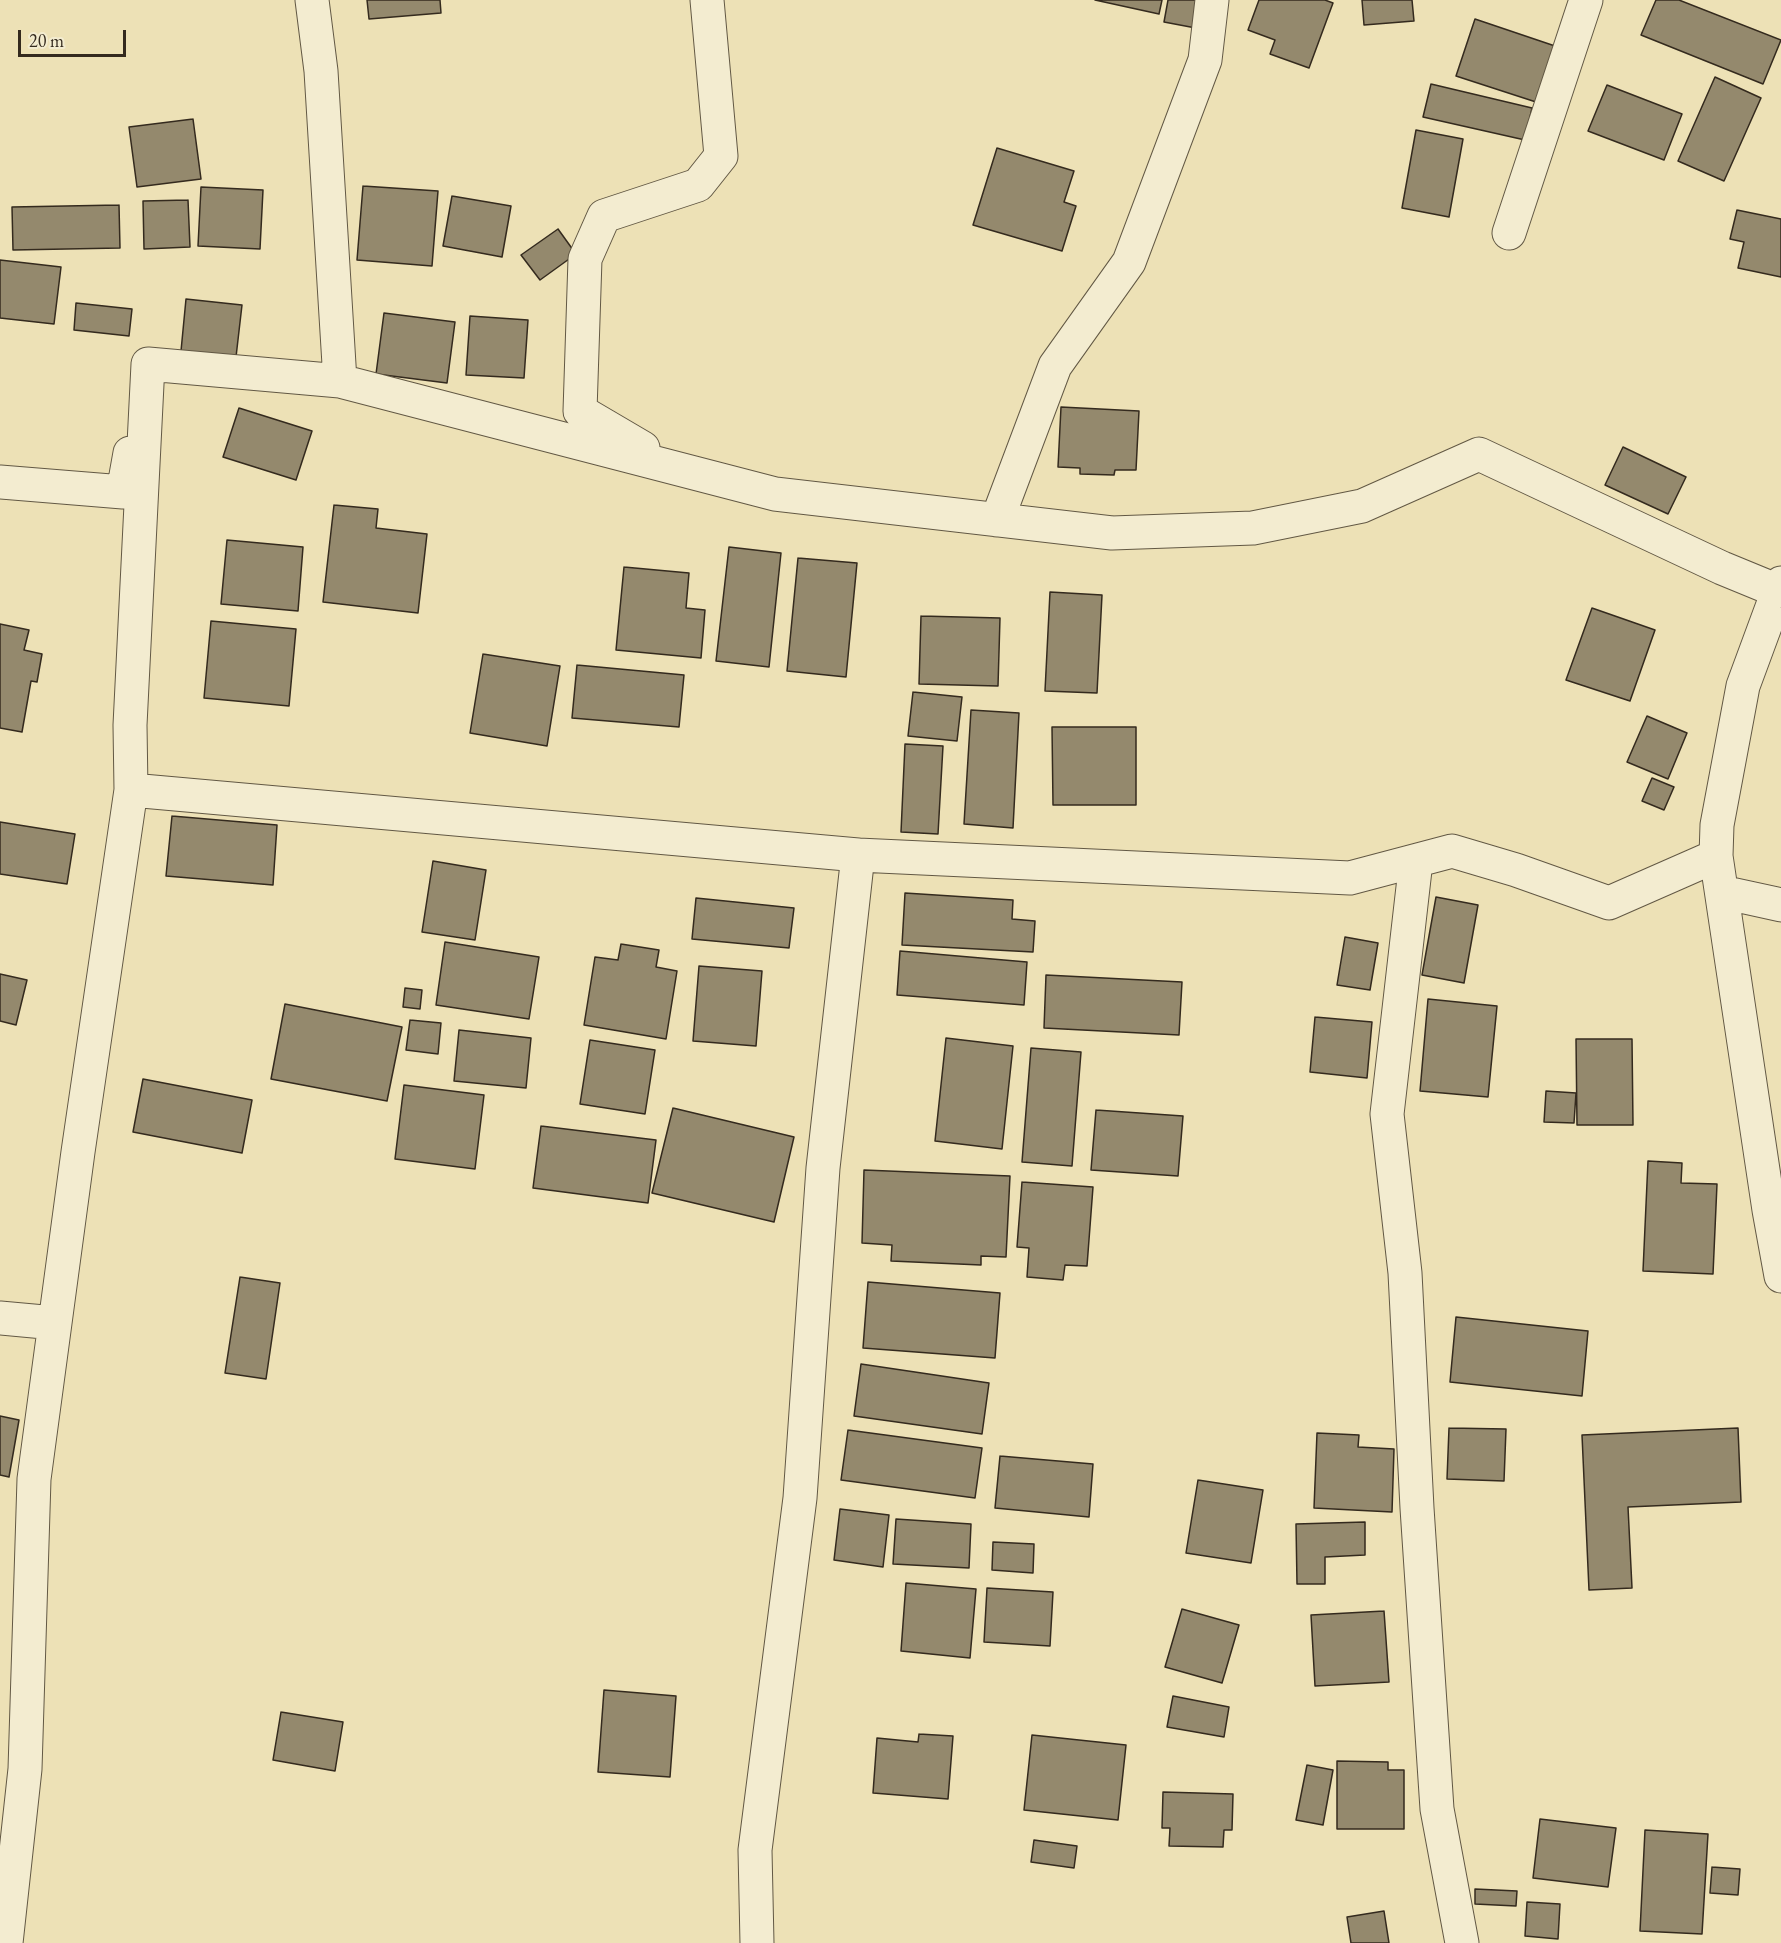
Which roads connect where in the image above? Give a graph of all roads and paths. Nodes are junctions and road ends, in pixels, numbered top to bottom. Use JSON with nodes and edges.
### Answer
{"nodes":[{"id":1,"x":312,"y":0,"type":"edge"},
{"id":2,"x":707,"y":0,"type":"edge"},
{"id":3,"x":1212,"y":0,"type":"edge"},
{"id":4,"x":1586,"y":0,"type":"edge"},
{"id":5,"x":1509,"y":232,"type":"dead end"},
{"id":6,"x":148,"y":364,"type":"junction"},
{"id":7,"x":340,"y":381,"type":"junction"},
{"id":8,"x":0,"y":482,"type":"edge"},
{"id":9,"x":775,"y":494,"type":"junction"},
{"id":10,"x":997,"y":520,"type":"junction"},
{"id":11,"x":1779,"y":587,"type":"edge"},
{"id":12,"x":131,"y":790,"type":"junction"},
{"id":13,"x":858,"y":855,"type":"junction"},
{"id":14,"x":1716,"y":856,"type":"junction"},
{"id":15,"x":1416,"y":861,"type":"junction"},
{"id":16,"x":1722,"y":892,"type":"junction"},
{"id":17,"x":1781,"y":904,"type":"edge"},
{"id":18,"x":1781,"y":1276,"type":"edge"},
{"id":19,"x":0,"y":1318,"type":"edge"},
{"id":20,"x":55,"y":1323,"type":"junction"},
{"id":21,"x":6,"y":1943,"type":"edge"},
{"id":22,"x":757,"y":1943,"type":"edge"},
{"id":23,"x":1462,"y":1943,"type":"edge"}],
"edges":[{"from":1,"to":7,"type":"street"},
{"from":2,"to":9,"type":"street"},
{"from":3,"to":10,"type":"street"},
{"from":4,"to":5,"type":"street"},
{"from":6,"to":7,"type":"street"},
{"from":6,"to":8,"type":"street"},
{"from":6,"to":12,"type":"street"},
{"from":7,"to":9,"type":"street"},
{"from":9,"to":10,"type":"street"},
{"from":10,"to":11,"type":"street"},
{"from":11,"to":14,"type":"street"},
{"from":12,"to":13,"type":"street"},
{"from":12,"to":20,"type":"street"},
{"from":13,"to":15,"type":"street"},
{"from":13,"to":22,"type":"street"},
{"from":14,"to":15,"type":"street"},
{"from":14,"to":16,"type":"street"},
{"from":15,"to":23,"type":"street"},
{"from":16,"to":17,"type":"street"},
{"from":16,"to":18,"type":"street"},
{"from":19,"to":20,"type":"street"},
{"from":20,"to":21,"type":"street"}]}
